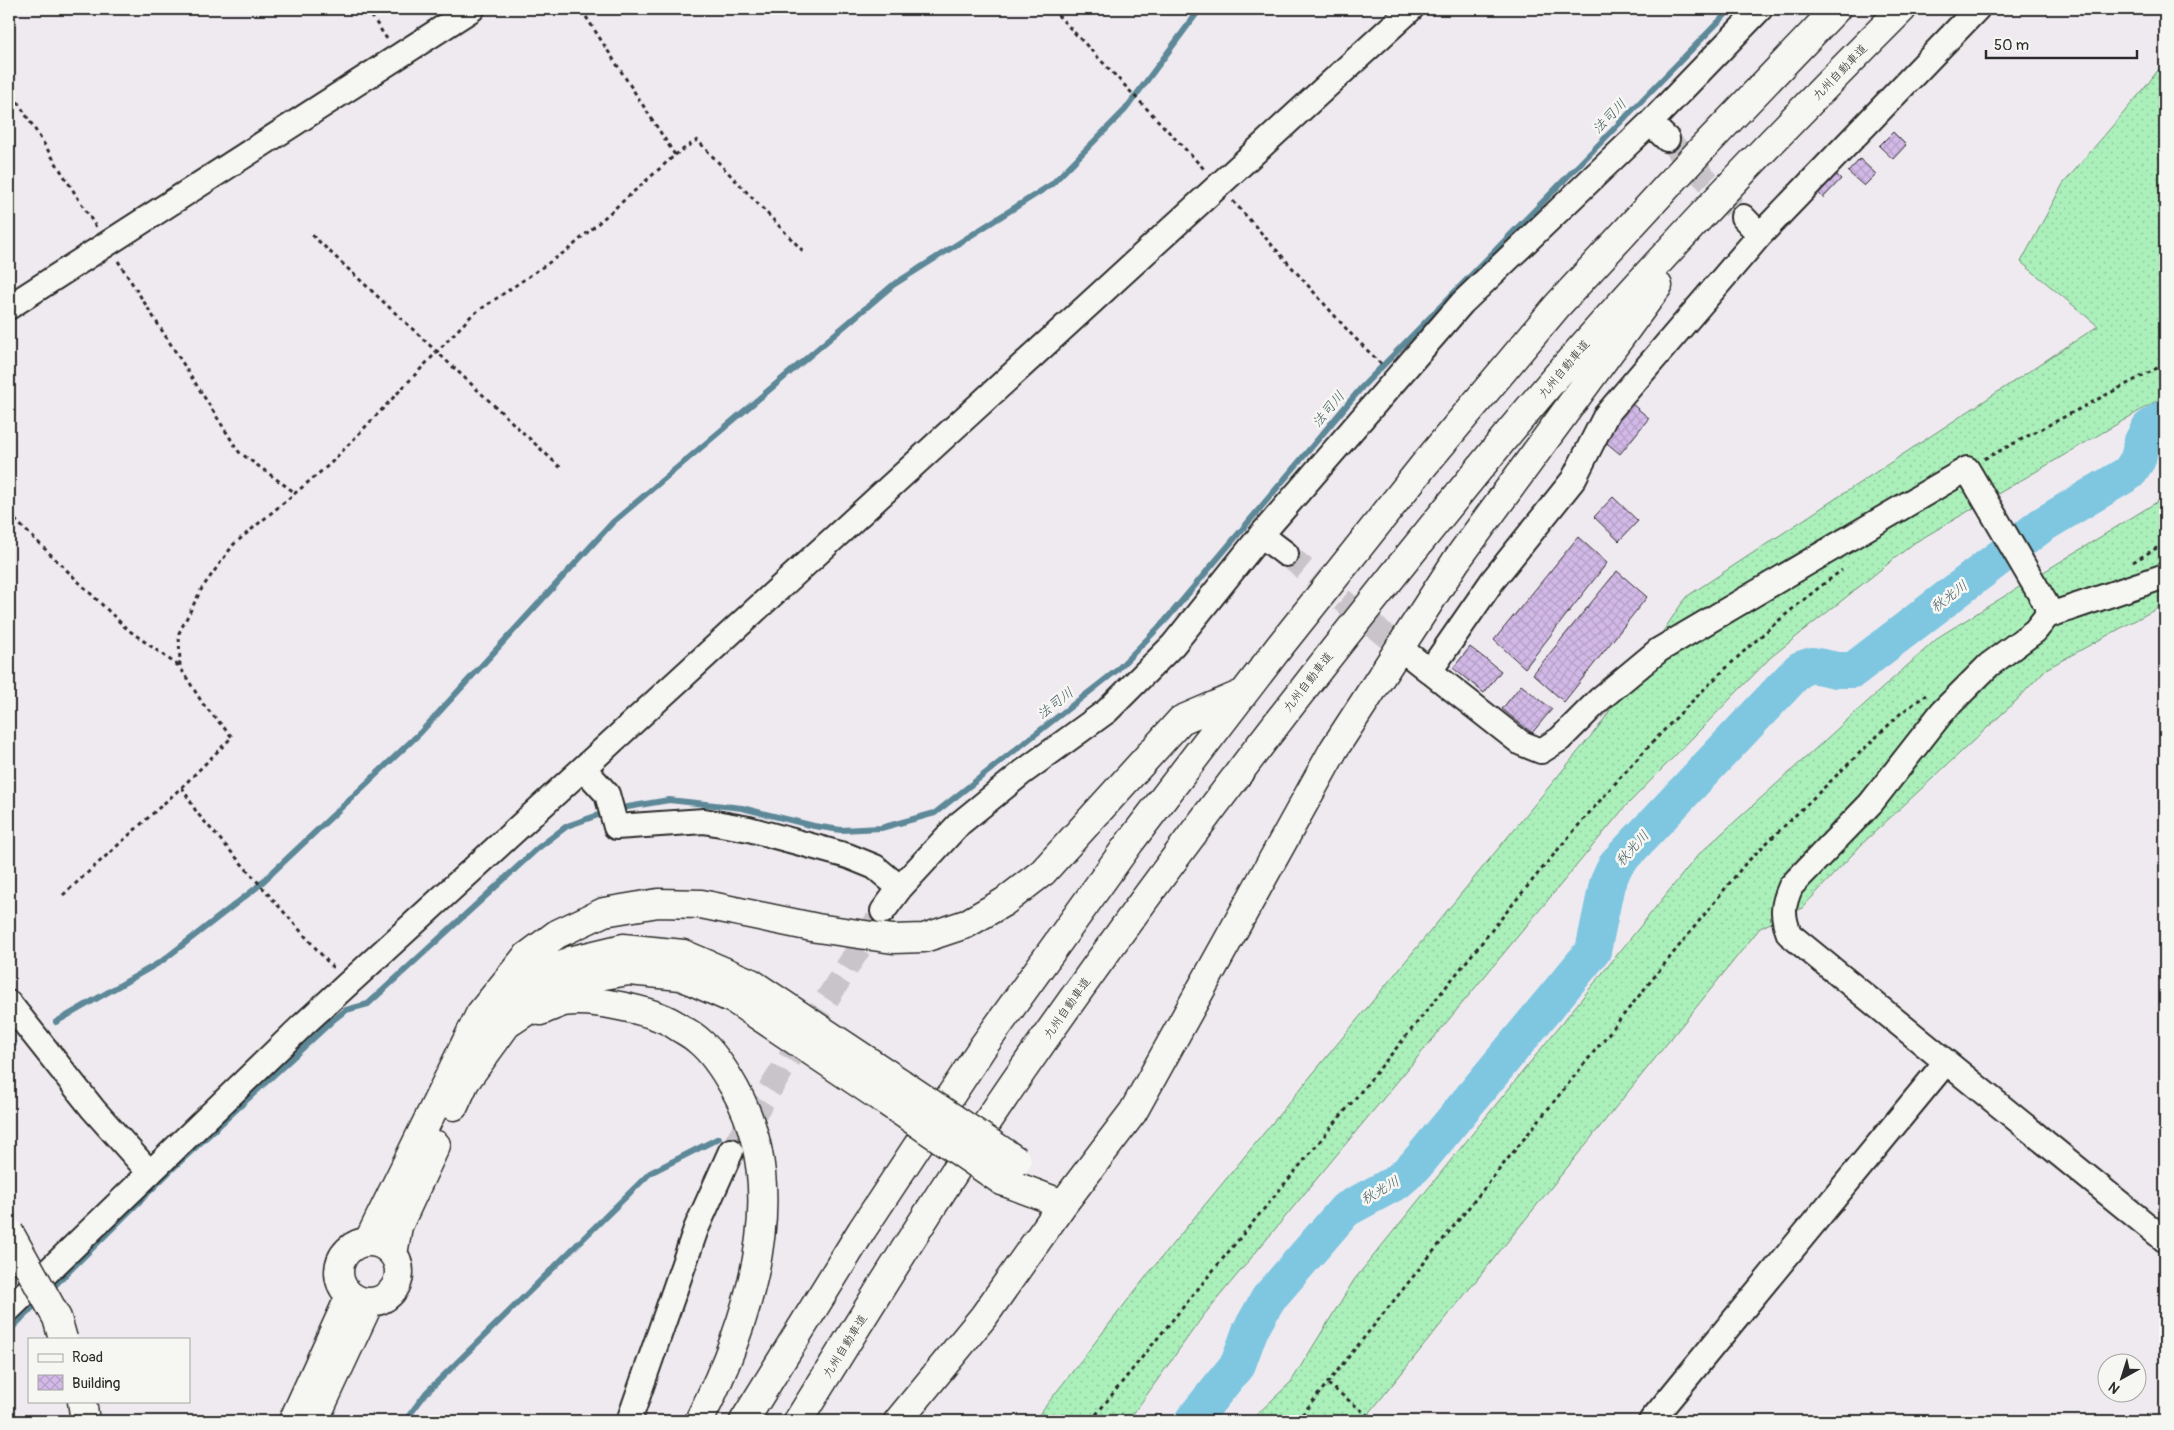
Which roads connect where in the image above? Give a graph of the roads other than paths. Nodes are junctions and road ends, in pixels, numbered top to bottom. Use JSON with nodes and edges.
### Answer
{"nodes":[{"id":1,"x":472,"y":9,"type":"edge"},
{"id":2,"x":1411,"y":9,"type":"edge"},
{"id":3,"x":1760,"y":9,"type":"edge"},
{"id":4,"x":1836,"y":9,"type":"edge"},
{"id":5,"x":1902,"y":9,"type":"edge"},
{"id":6,"x":1977,"y":9,"type":"edge"},
{"id":7,"x":1732,"y":183,"type":"junction"},
{"id":8,"x":1743,"y":217,"type":"tunnel mouth"},
{"id":9,"x":1760,"y":235,"type":"junction"},
{"id":10,"x":9,"y":306,"type":"edge"},
{"id":11,"x":1261,"y":535,"type":"junction"},
{"id":12,"x":1286,"y":554,"type":"tunnel mouth"},
{"id":13,"x":2165,"y":576,"type":"edge"},
{"id":14,"x":2044,"y":607,"type":"junction"},
{"id":15,"x":1410,"y":655,"type":"tunnel mouth"},
{"id":16,"x":1430,"y":671,"type":"junction"},
{"id":17,"x":1243,"y":693,"type":"junction"},
{"id":18,"x":584,"y":769,"type":"junction"},
{"id":19,"x":900,"y":888,"type":"junction"},
{"id":20,"x":883,"y":911,"type":"tunnel mouth"},
{"id":21,"x":9,"y":1003,"type":"edge"},
{"id":22,"x":507,"y":1024,"type":"junction"},
{"id":23,"x":1946,"y":1062,"type":"junction"},
{"id":24,"x":453,"y":1067,"type":"junction"},
{"id":25,"x":894,"y":1092,"type":"junction"},
{"id":26,"x":731,"y":1151,"type":"tunnel mouth"},
{"id":27,"x":150,"y":1172,"type":"junction"},
{"id":28,"x":1063,"y":1204,"type":"junction"},
{"id":29,"x":9,"y":1232,"type":"edge"},
{"id":30,"x":2165,"y":1240,"type":"edge"},
{"id":31,"x":368,"y":1242,"type":"junction"},
{"id":32,"x":394,"y":1254,"type":"junction"},
{"id":33,"x":359,"y":1300,"type":"junction"},
{"id":34,"x":9,"y":1309,"type":"edge"},
{"id":35,"x":63,"y":1338,"type":"edge"},
{"id":36,"x":82,"y":1402,"type":"edge"},
{"id":37,"x":85,"y":1421,"type":"edge"},
{"id":38,"x":293,"y":1421,"type":"edge"},
{"id":39,"x":314,"y":1421,"type":"edge"},
{"id":40,"x":629,"y":1421,"type":"edge"},
{"id":41,"x":699,"y":1421,"type":"edge"},
{"id":42,"x":744,"y":1421,"type":"edge"},
{"id":43,"x":798,"y":1421,"type":"edge"},
{"id":44,"x":898,"y":1421,"type":"edge"},
{"id":45,"x":1651,"y":1421,"type":"edge"}],
"edges":[{"from":1,"to":10,"type":"street"},
{"from":2,"to":18,"type":"street"},
{"from":3,"to":11,"type":"street"},
{"from":4,"to":17,"type":"main road"},
{"from":5,"to":7,"type":"main road","name":"九州自動車道"},
{"from":6,"to":9,"type":"street"},
{"from":7,"to":28,"type":"main road"},
{"from":7,"to":43,"type":"main road","name":"九州自動車道"},
{"from":8,"to":9,"type":"street"},
{"from":9,"to":16,"type":"street"},
{"from":11,"to":12,"type":"street"},
{"from":11,"to":19,"type":"street"},
{"from":13,"to":14,"type":"street"},
{"from":14,"to":16,"type":"street"},
{"from":14,"to":23,"type":"street"},
{"from":15,"to":16,"type":"street"},
{"from":17,"to":24,"type":"main road"},
{"from":17,"to":42,"type":"main road"},
{"from":18,"to":19,"type":"street"},
{"from":18,"to":27,"type":"street"},
{"from":19,"to":20,"type":"street"},
{"from":21,"to":27,"type":"street"},
{"from":22,"to":25,"type":"main road"},
{"from":22,"to":32,"type":"main road"},
{"from":22,"to":41,"type":"main road"},
{"from":23,"to":30,"type":"street"},
{"from":23,"to":45,"type":"street"},
{"from":24,"to":25,"type":"main road"},
{"from":24,"to":31,"type":"main road"},
{"from":25,"to":28,"type":"main road","bridge":true},
{"from":26,"to":40,"type":"street"},
{"from":27,"to":34,"type":"street"},
{"from":28,"to":44,"type":"main road"},
{"from":29,"to":35,"type":"main road","bridge":true},
{"from":31,"to":32,"type":"main road"},
{"from":31,"to":33,"type":"main road"},
{"from":32,"to":33,"type":"main road"},
{"from":33,"to":38,"type":"main road"},
{"from":33,"to":39,"type":"main road"},
{"from":36,"to":37,"type":"main road"}]}
